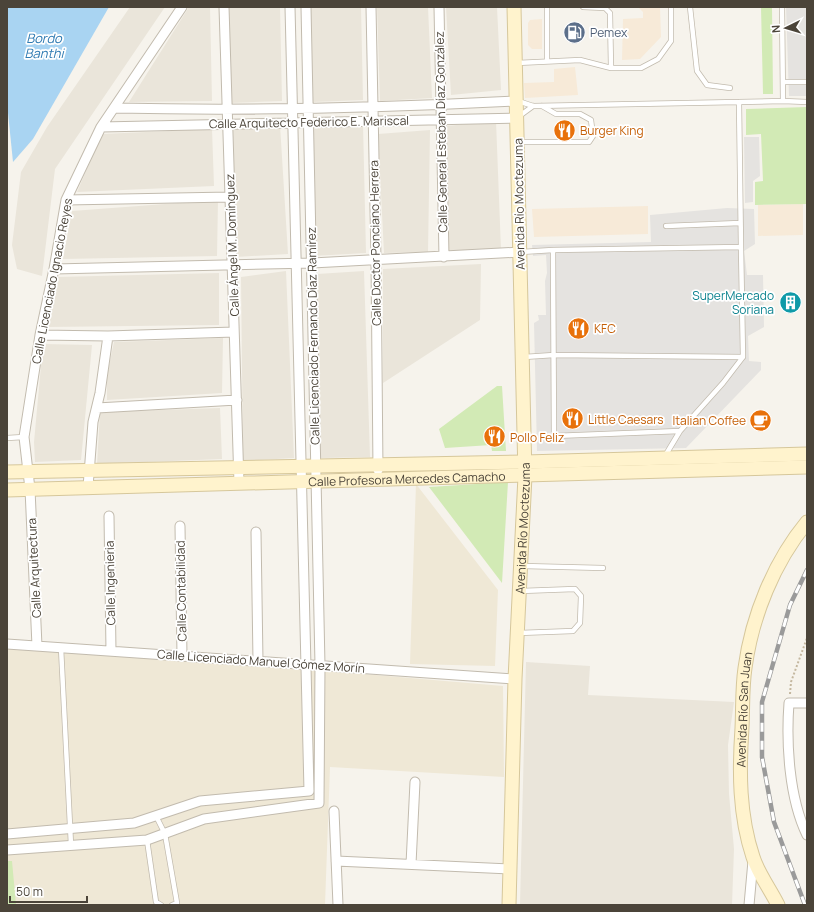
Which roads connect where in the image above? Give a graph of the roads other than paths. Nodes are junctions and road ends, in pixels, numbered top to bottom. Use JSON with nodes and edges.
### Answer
{"nodes":[{"id":1,"x":182,"y":7,"type":"edge"},
{"id":2,"x":224,"y":7,"type":"edge"},
{"id":3,"x":290,"y":7,"type":"edge"},
{"id":4,"x":306,"y":7,"type":"edge"},
{"id":5,"x":370,"y":7,"type":"edge"},
{"id":6,"x":439,"y":7,"type":"edge"},
{"id":7,"x":514,"y":7,"type":"edge"},
{"id":8,"x":546,"y":7,"type":"edge"},
{"id":9,"x":583,"y":7,"type":"edge"},
{"id":10,"x":671,"y":7,"type":"edge"},
{"id":11,"x":690,"y":7,"type":"edge"},
{"id":12,"x":782,"y":7,"type":"edge"},
{"id":13,"x":546,"y":61,"type":"junction"},
{"id":14,"x":516,"y":63,"type":"junction"},
{"id":15,"x":611,"y":68,"type":"junction"},
{"id":16,"x":783,"y":82,"type":"junction"},
{"id":17,"x":807,"y":82,"type":"edge"},
{"id":18,"x":730,"y":88,"type":"dead end"},
{"id":19,"x":516,"y":101,"type":"junction"},
{"id":20,"x":783,"y":101,"type":"junction"},
{"id":21,"x":739,"y":102,"type":"junction"},
{"id":22,"x":807,"y":102,"type":"edge"},
{"id":23,"x":441,"y":105,"type":"junction"},
{"id":24,"x":372,"y":106,"type":"junction"},
{"id":25,"x":533,"y":106,"type":"junction"},
{"id":26,"x":541,"y":106,"type":"junction"},
{"id":27,"x":115,"y":108,"type":"junction"},
{"id":28,"x":308,"y":108,"type":"junction"},
{"id":29,"x":293,"y":109,"type":"junction"},
{"id":30,"x":227,"y":110,"type":"junction"},
{"id":31,"x":517,"y":118,"type":"junction"},
{"id":32,"x":441,"y":119,"type":"junction"},
{"id":33,"x":372,"y":121,"type":"junction"},
{"id":34,"x":294,"y":122,"type":"junction"},
{"id":35,"x":309,"y":122,"type":"junction"},
{"id":36,"x":228,"y":124,"type":"junction"},
{"id":37,"x":101,"y":127,"type":"junction"},
{"id":38,"x":517,"y":142,"type":"junction"},
{"id":39,"x":230,"y":197,"type":"junction"},
{"id":40,"x":66,"y":200,"type":"junction"},
{"id":41,"x":740,"y":223,"type":"junction"},
{"id":42,"x":666,"y":226,"type":"dead end"},
{"id":43,"x":741,"y":247,"type":"junction"},
{"id":44,"x":553,"y":250,"type":"junction"},
{"id":45,"x":520,"y":252,"type":"junction"},
{"id":46,"x":444,"y":256,"type":"junction"},
{"id":47,"x":376,"y":259,"type":"junction"},
{"id":48,"x":312,"y":263,"type":"junction"},
{"id":49,"x":297,"y":264,"type":"junction"},
{"id":50,"x":232,"y":265,"type":"junction"},
{"id":51,"x":54,"y":269,"type":"junction"},
{"id":52,"x":234,"y":332,"type":"junction"},
{"id":53,"x":40,"y":335,"type":"junction"},
{"id":54,"x":108,"y":336,"type":"junction"},
{"id":55,"x":554,"y":355,"type":"junction"},
{"id":56,"x":522,"y":357,"type":"junction"},
{"id":57,"x":743,"y":357,"type":"junction"},
{"id":58,"x":237,"y":400,"type":"junction"},
{"id":59,"x":96,"y":408,"type":"junction"},
{"id":60,"x":680,"y":431,"type":"junction"},
{"id":61,"x":24,"y":437,"type":"junction"},
{"id":62,"x":7,"y":438,"type":"edge"},
{"id":63,"x":807,"y":454,"type":"edge"},
{"id":64,"x":722,"y":455,"type":"junction"},
{"id":65,"x":664,"y":457,"type":"junction"},
{"id":66,"x":525,"y":462,"type":"junction"},
{"id":67,"x":378,"y":465,"type":"junction"},
{"id":68,"x":302,"y":466,"type":"junction"},
{"id":69,"x":316,"y":466,"type":"junction"},
{"id":70,"x":239,"y":467,"type":"junction"},
{"id":71,"x":807,"y":467,"type":"edge"},
{"id":72,"x":723,"y":470,"type":"junction"},
{"id":73,"x":90,"y":471,"type":"junction"},
{"id":74,"x":7,"y":472,"type":"edge"},
{"id":75,"x":28,"y":472,"type":"junction"},
{"id":76,"x":525,"y":476,"type":"junction"},
{"id":77,"x":378,"y":479,"type":"junction"},
{"id":78,"x":316,"y":480,"type":"junction"},
{"id":79,"x":302,"y":481,"type":"junction"},
{"id":80,"x":240,"y":483,"type":"junction"},
{"id":81,"x":88,"y":487,"type":"junction"},
{"id":82,"x":30,"y":489,"type":"junction"},
{"id":83,"x":7,"y":490,"type":"edge"},
{"id":84,"x":110,"y":516,"type":"dead end"},
{"id":85,"x":807,"y":522,"type":"edge"},
{"id":86,"x":180,"y":526,"type":"dead end"},
{"id":87,"x":256,"y":532,"type":"dead end"},
{"id":88,"x":521,"y":566,"type":"junction"},
{"id":89,"x":603,"y":568,"type":"dead end"},
{"id":90,"x":520,"y":591,"type":"junction"},
{"id":91,"x":518,"y":633,"type":"junction"},
{"id":92,"x":7,"y":644,"type":"edge"},
{"id":93,"x":37,"y":646,"type":"junction"},
{"id":94,"x":61,"y":648,"type":"junction"},
{"id":95,"x":111,"y":651,"type":"junction"},
{"id":96,"x":182,"y":656,"type":"junction"},
{"id":97,"x":258,"y":661,"type":"junction"},
{"id":98,"x":307,"y":664,"type":"junction"},
{"id":99,"x":320,"y":665,"type":"junction"},
{"id":100,"x":515,"y":679,"type":"junction"},
{"id":101,"x":807,"y":703,"type":"edge"},
{"id":102,"x":415,"y":782,"type":"dead end"},
{"id":103,"x":334,"y":811,"type":"dead end"},
{"id":104,"x":156,"y":816,"type":"junction"},
{"id":105,"x":69,"y":828,"type":"junction"},
{"id":106,"x":7,"y":834,"type":"edge"},
{"id":107,"x":165,"y":834,"type":"junction"},
{"id":108,"x":807,"y":834,"type":"edge"},
{"id":109,"x":147,"y":840,"type":"junction"},
{"id":110,"x":71,"y":845,"type":"junction"},
{"id":111,"x":7,"y":850,"type":"edge"},
{"id":112,"x":753,"y":857,"type":"junction"},
{"id":113,"x":336,"y":861,"type":"junction"},
{"id":114,"x":411,"y":864,"type":"junction"},
{"id":115,"x":510,"y":869,"type":"junction"},
{"id":116,"x":161,"y":905,"type":"edge"},
{"id":117,"x":172,"y":905,"type":"edge"},
{"id":118,"x":338,"y":905,"type":"edge"},
{"id":119,"x":508,"y":905,"type":"edge"},
{"id":120,"x":749,"y":905,"type":"edge"},
{"id":121,"x":778,"y":905,"type":"edge"}],
"edges":[{"from":1,"to":27,"type":"street","name":"Calle Licenciado Ignacio Reyes"},
{"from":2,"to":30,"type":"street","name":"Calle Ángel M. Domínguez"},
{"from":3,"to":29,"type":"street","name":"Calle Licenciado Fernando Díaz Ramírez"},
{"from":4,"to":28,"type":"street","name":"Calle Licenciado Fernando Díaz Ramírez"},
{"from":5,"to":24,"type":"street","name":"Calle Doctor Ponciano Herrera"},
{"from":6,"to":23,"type":"street","name":"Calle General Esteban Díaz González"},
{"from":7,"to":14,"type":"street","name":"Avenida Río Moctezuma"},
{"from":8,"to":13,"type":"lane"},
{"from":9,"to":15,"type":"lane"},
{"from":10,"to":15,"type":"lane"},
{"from":11,"to":18,"type":"lane"},
{"from":12,"to":16,"type":"lane"},
{"from":13,"to":14,"type":"lane"},
{"from":13,"to":15,"type":"lane"},
{"from":14,"to":19,"type":"street","name":"Avenida Río Moctezuma"},
{"from":16,"to":17,"type":"lane"},
{"from":16,"to":20,"type":"lane"},
{"from":19,"to":23,"type":"street","name":"Calle Arquitecto Federico E. Mariscal"},
{"from":19,"to":25,"type":"lane"},
{"from":19,"to":31,"type":"street","name":"Avenida Río Moctezuma"},
{"from":20,"to":21,"type":"lane"},
{"from":20,"to":22,"type":"lane"},
{"from":21,"to":26,"type":"lane"},
{"from":21,"to":41,"type":"lane"},
{"from":23,"to":24,"type":"street","name":"Calle Arquitecto Federico E. Mariscal"},
{"from":23,"to":32,"type":"street","name":"Calle General Esteban Díaz González"},
{"from":24,"to":28,"type":"street","name":"Calle Arquitecto Federico E. Mariscal"},
{"from":24,"to":33,"type":"street","name":"Calle Doctor Ponciano Herrera"},
{"from":25,"to":26,"type":"lane"},
{"from":25,"to":31,"type":"lane"},
{"from":26,"to":38,"type":"lane"},
{"from":27,"to":30,"type":"street","name":"Calle Arquitecto Federico E. Mariscal"},
{"from":27,"to":37,"type":"street","name":"Calle Licenciado Ignacio Reyes"},
{"from":28,"to":29,"type":"street","name":"Calle Arquitecto Federico E. Mariscal"},
{"from":28,"to":35,"type":"street","name":"Calle Licenciado Fernando Díaz Ramírez"},
{"from":29,"to":30,"type":"street","name":"Calle Arquitecto Federico E. Mariscal"},
{"from":29,"to":34,"type":"street","name":"Calle Licenciado Fernando Díaz Ramírez"},
{"from":30,"to":36,"type":"street","name":"Calle Ángel M. Domínguez"},
{"from":31,"to":32,"type":"street","name":"Calle Arquitecto Federico E. Mariscal"},
{"from":31,"to":38,"type":"street","name":"Avenida Río Moctezuma"},
{"from":32,"to":33,"type":"street","name":"Calle Arquitecto Federico E. Mariscal"},
{"from":32,"to":46,"type":"street","name":"Calle General Esteban Díaz González"},
{"from":33,"to":35,"type":"street","name":"Calle Arquitecto Federico E. Mariscal"},
{"from":33,"to":47,"type":"street","name":"Calle Doctor Ponciano Herrera"},
{"from":34,"to":35,"type":"street","name":"Calle Arquitecto Federico E. Mariscal"},
{"from":34,"to":36,"type":"street","name":"Calle Arquitecto Federico E. Mariscal"},
{"from":34,"to":49,"type":"street","name":"Calle Licenciado Fernando Díaz Ramírez"},
{"from":35,"to":48,"type":"street","name":"Calle Licenciado Fernando Díaz Ramírez"},
{"from":36,"to":37,"type":"street","name":"Calle Arquitecto Federico E. Mariscal"},
{"from":36,"to":39,"type":"street","name":"Calle Ángel M. Domínguez"},
{"from":37,"to":40,"type":"street","name":"Calle Licenciado Ignacio Reyes"},
{"from":38,"to":45,"type":"street","name":"Avenida Río Moctezuma"},
{"from":39,"to":40,"type":"street"},
{"from":39,"to":50,"type":"street","name":"Calle Ángel M. Domínguez"},
{"from":40,"to":51,"type":"street","name":"Calle Licenciado Ignacio Reyes"},
{"from":41,"to":42,"type":"lane"},
{"from":41,"to":43,"type":"lane"},
{"from":43,"to":44,"type":"lane"},
{"from":43,"to":57,"type":"lane"},
{"from":44,"to":45,"type":"lane"},
{"from":44,"to":55,"type":"lane"},
{"from":45,"to":46,"type":"street"},
{"from":45,"to":56,"type":"street","name":"Avenida Río Moctezuma"},
{"from":46,"to":47,"type":"street"},
{"from":47,"to":48,"type":"street"},
{"from":47,"to":67,"type":"street","name":"Calle Doctor Ponciano Herrera"},
{"from":48,"to":49,"type":"street"},
{"from":48,"to":69,"type":"street","name":"Calle Licenciado Fernando Díaz Ramírez"},
{"from":49,"to":50,"type":"street"},
{"from":49,"to":68,"type":"street","name":"Calle Licenciado Fernando Díaz Ramírez"},
{"from":50,"to":51,"type":"street"},
{"from":50,"to":52,"type":"street","name":"Calle Ángel M. Domínguez"},
{"from":51,"to":53,"type":"street","name":"Calle Licenciado Ignacio Reyes"},
{"from":52,"to":54,"type":"street"},
{"from":52,"to":58,"type":"street","name":"Calle Ángel M. Domínguez"},
{"from":53,"to":54,"type":"street"},
{"from":53,"to":61,"type":"street","name":"Calle Licenciado Ignacio Reyes"},
{"from":54,"to":59,"type":"street"},
{"from":55,"to":56,"type":"lane"},
{"from":55,"to":57,"type":"lane"},
{"from":55,"to":60,"type":"lane"},
{"from":56,"to":66,"type":"street","name":"Avenida Río Moctezuma"},
{"from":57,"to":60,"type":"lane"},
{"from":58,"to":59,"type":"street"},
{"from":58,"to":70,"type":"street","name":"Calle Ángel M. Domínguez"},
{"from":59,"to":73,"type":"street"},
{"from":60,"to":65,"type":"lane"},
{"from":61,"to":62,"type":"lane"},
{"from":61,"to":75,"type":"street","name":"Calle Licenciado Ignacio Reyes"},
{"from":63,"to":64,"type":"street","name":"Calle Profesora Mercedes Camacho"},
{"from":64,"to":65,"type":"street","name":"Calle Profesora Mercedes Camacho"},
{"from":64,"to":72,"type":"street"},
{"from":65,"to":66,"type":"street","name":"Calle Profesora Mercedes Camacho"},
{"from":66,"to":67,"type":"street","name":"Calle Profesora Mercedes Camacho"},
{"from":66,"to":76,"type":"street","name":"Avenida Río Moctezuma"},
{"from":67,"to":69,"type":"street","name":"Calle Profesora Mercedes Camacho"},
{"from":67,"to":77,"type":"street","name":"Calle Doctor Ponciano Herrera"},
{"from":68,"to":69,"type":"street","name":"Calle Profesora Mercedes Camacho"},
{"from":68,"to":70,"type":"street","name":"Calle Profesora Mercedes Camacho"},
{"from":68,"to":79,"type":"street","name":"Calle Licenciado Fernando Díaz Ramírez"},
{"from":69,"to":78,"type":"street","name":"Calle Licenciado Fernando Díaz Ramírez"},
{"from":70,"to":73,"type":"street","name":"Calle Profesora Mercedes Camacho"},
{"from":70,"to":80,"type":"street","name":"Calle Ángel M. Domínguez"},
{"from":71,"to":72,"type":"street","name":"Calle Profesora Mercedes Camacho"},
{"from":72,"to":76,"type":"street","name":"Calle Profesora Mercedes Camacho"},
{"from":73,"to":75,"type":"street","name":"Calle Profesora Mercedes Camacho"},
{"from":73,"to":81,"type":"street"},
{"from":74,"to":75,"type":"street","name":"Calle Profesora Mercedes Camacho"},
{"from":75,"to":82,"type":"street","name":"Calle Licenciado Ignacio Reyes"},
{"from":76,"to":77,"type":"street","name":"Calle Profesora Mercedes Camacho"},
{"from":76,"to":88,"type":"street","name":"Avenida Río Moctezuma"},
{"from":77,"to":78,"type":"street","name":"Calle Profesora Mercedes Camacho"},
{"from":78,"to":79,"type":"street","name":"Calle Profesora Mercedes Camacho"},
{"from":78,"to":99,"type":"street","name":"Calle Licenciado Fernando Díaz Ramírez"},
{"from":79,"to":80,"type":"street","name":"Calle Profesora Mercedes Camacho"},
{"from":79,"to":98,"type":"street","name":"Calle Licenciado Fernando Díaz Ramírez"},
{"from":80,"to":81,"type":"street","name":"Calle Profesora Mercedes Camacho"},
{"from":81,"to":82,"type":"street","name":"Calle Profesora Mercedes Camacho"},
{"from":82,"to":83,"type":"street","name":"Calle Profesora Mercedes Camacho"},
{"from":82,"to":93,"type":"street","name":"Calle Arquitectura"},
{"from":84,"to":95,"type":"street","name":"Calle Ingenieria"},
{"from":85,"to":112,"type":"street","name":"Avenida Río San Juan"},
{"from":86,"to":96,"type":"street","name":"Calle Contabilidad"},
{"from":87,"to":97,"type":"street"},
{"from":88,"to":89,"type":"lane"},
{"from":88,"to":90,"type":"street","name":"Avenida Río Moctezuma"},
{"from":90,"to":91,"type":"street","name":"Avenida Río Moctezuma"},
{"from":90,"to":91,"type":"lane"},
{"from":91,"to":100,"type":"street","name":"Avenida Río Moctezuma"},
{"from":92,"to":93,"type":"street","name":"Calle Licenciado Manuel Gómez Morín"},
{"from":93,"to":94,"type":"street","name":"Calle Licenciado Manuel Gómez Morín"},
{"from":94,"to":95,"type":"street","name":"Calle Licenciado Manuel Gómez Morín"},
{"from":94,"to":105,"type":"lane"},
{"from":95,"to":96,"type":"street","name":"Calle Licenciado Manuel Gómez Morín"},
{"from":96,"to":97,"type":"street","name":"Calle Licenciado Manuel Gómez Morín"},
{"from":97,"to":98,"type":"street","name":"Calle Licenciado Manuel Gómez Morín"},
{"from":98,"to":99,"type":"street","name":"Calle Licenciado Manuel Gómez Morín"},
{"from":98,"to":104,"type":"street","name":"Calle Licenciado Fernando Díaz Ramírez"},
{"from":99,"to":100,"type":"street","name":"Calle Licenciado Manuel Gómez Morín"},
{"from":99,"to":107,"type":"street","name":"Calle Licenciado Fernando Díaz Ramírez"},
{"from":100,"to":115,"type":"street","name":"Avenida Río Moctezuma"},
{"from":101,"to":108,"type":"street"},
{"from":102,"to":114,"type":"street"},
{"from":103,"to":113,"type":"street"},
{"from":104,"to":105,"type":"street"},
{"from":104,"to":107,"type":"lane"},
{"from":105,"to":106,"type":"street"},
{"from":105,"to":110,"type":"lane"},
{"from":107,"to":109,"type":"street"},
{"from":107,"to":117,"type":"lane"},
{"from":109,"to":110,"type":"street"},
{"from":109,"to":116,"type":"lane"},
{"from":110,"to":111,"type":"street"},
{"from":112,"to":120,"type":"street"},
{"from":112,"to":121,"type":"street","name":"Avenida Río San Juan"},
{"from":113,"to":114,"type":"street"},
{"from":113,"to":118,"type":"street"},
{"from":114,"to":115,"type":"street"},
{"from":115,"to":119,"type":"street","name":"Avenida Río Moctezuma"}]}
